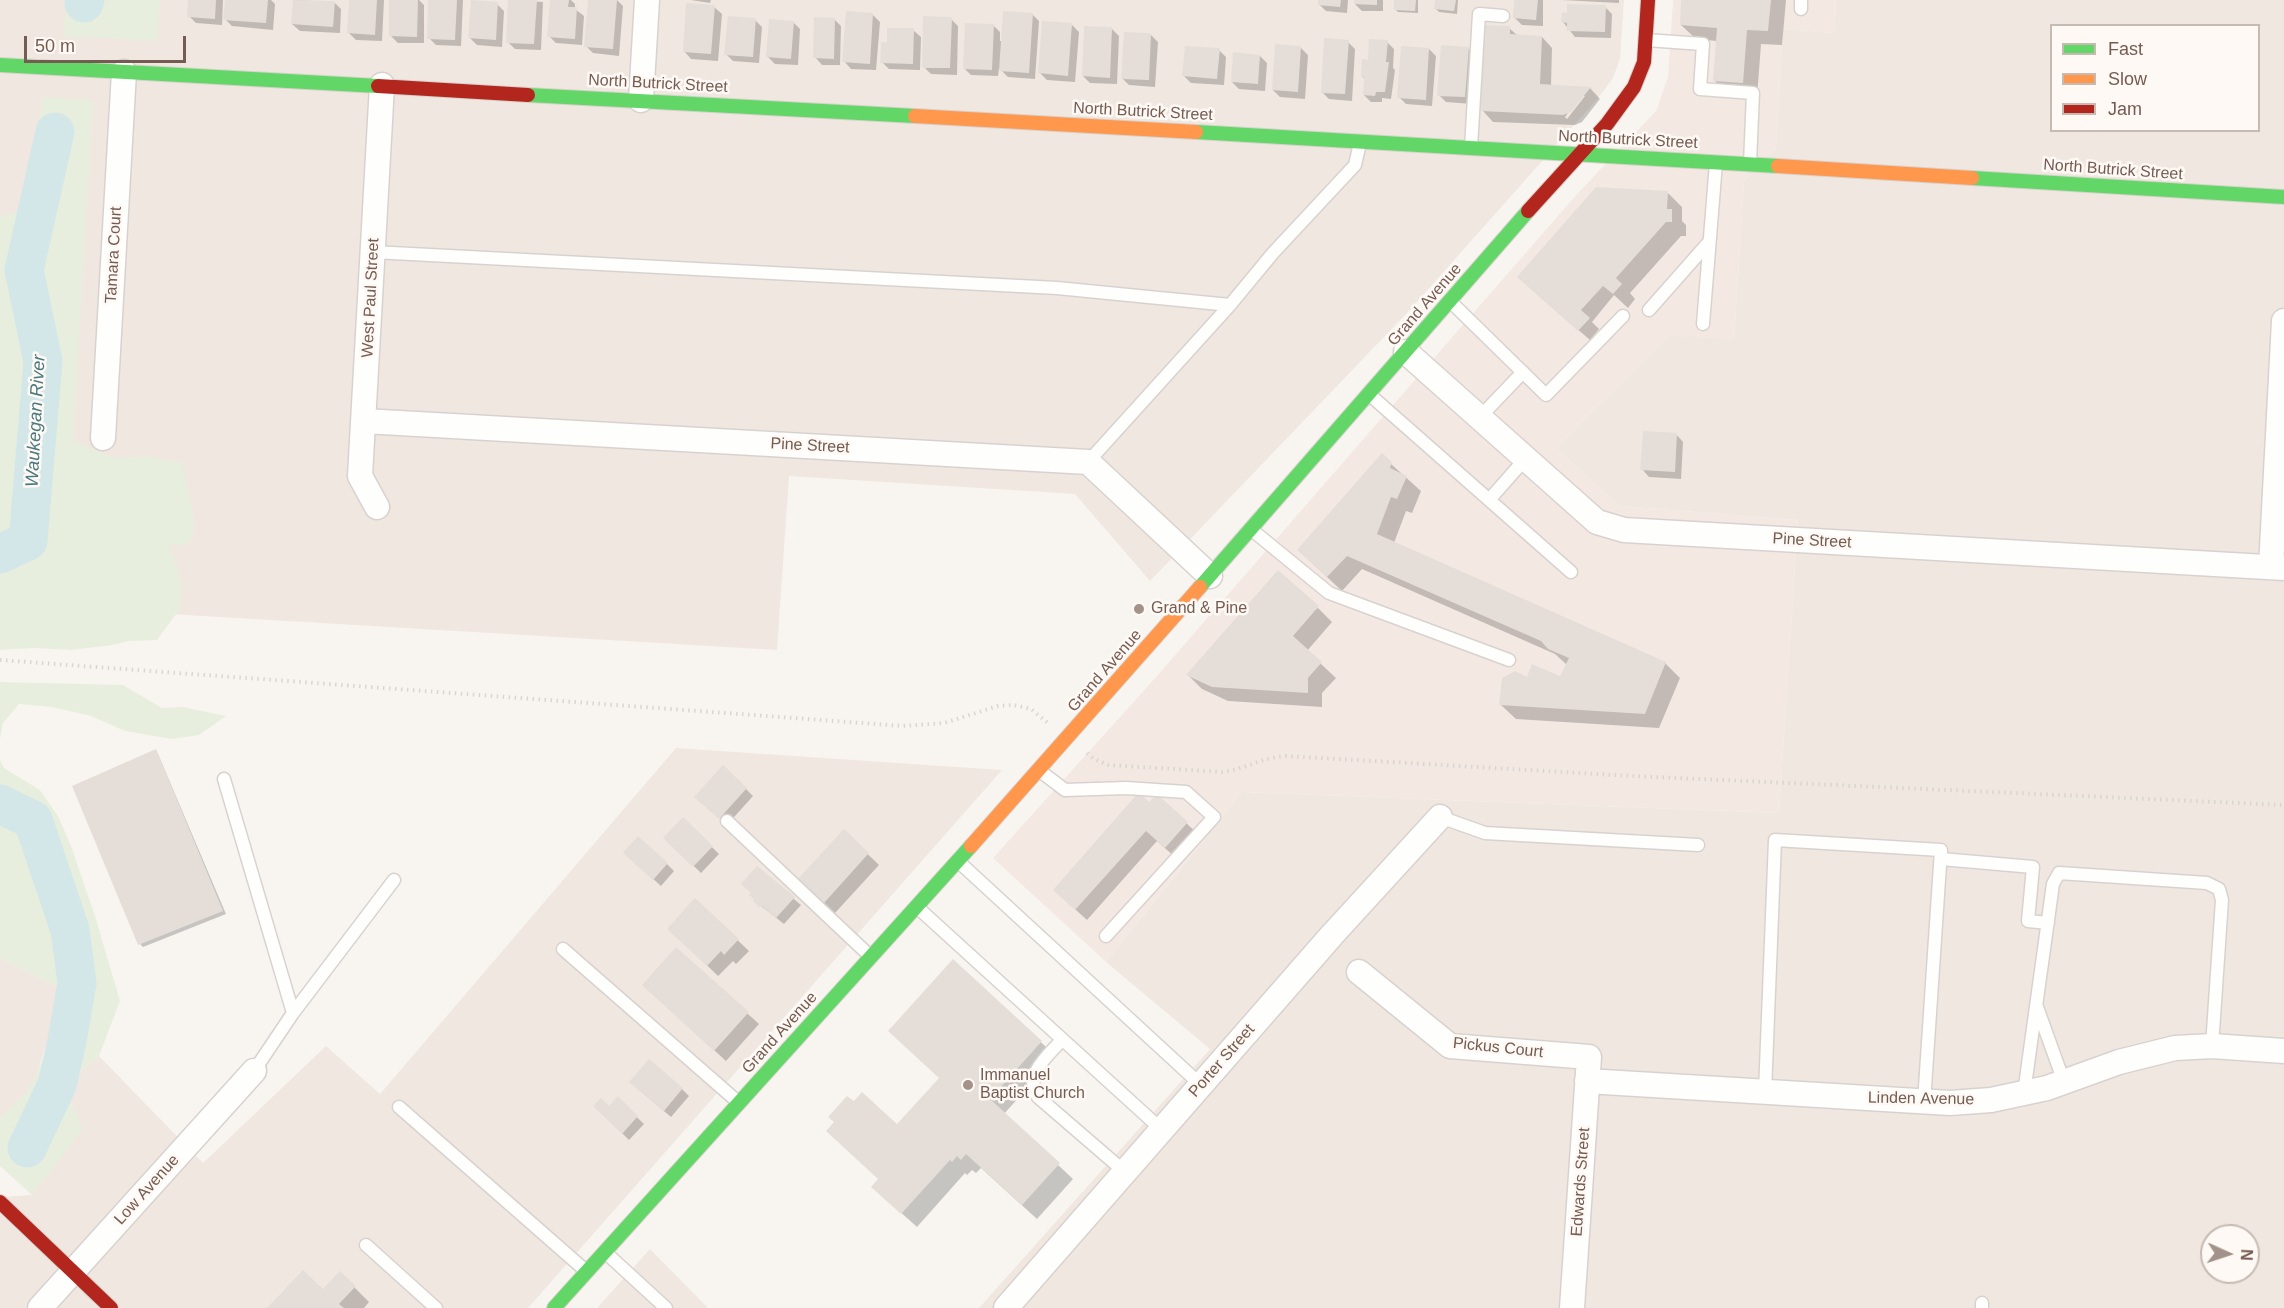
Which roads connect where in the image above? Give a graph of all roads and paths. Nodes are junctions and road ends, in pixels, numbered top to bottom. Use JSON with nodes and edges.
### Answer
{"nodes":[{"id":1,"x":647,"y":0,"type":"edge"},
{"id":2,"x":1648,"y":0,"type":"edge"},
{"id":3,"x":1503,"y":16,"type":"dead end"},
{"id":4,"x":1645,"y":40,"type":"junction"},
{"id":5,"x":0,"y":64,"type":"edge"},
{"id":6,"x":124,"y":72,"type":"junction"},
{"id":7,"x":382,"y":85,"type":"junction"},
{"id":8,"x":641,"y":100,"type":"junction"},
{"id":9,"x":1361,"y":142,"type":"junction"},
{"id":10,"x":1471,"y":148,"type":"junction"},
{"id":11,"x":1582,"y":154,"type":"junction"},
{"id":12,"x":1716,"y":162,"type":"junction"},
{"id":13,"x":1750,"y":164,"type":"junction"},
{"id":14,"x":2284,"y":197,"type":"edge"},
{"id":15,"x":1709,"y":242,"type":"junction"},
{"id":16,"x":373,"y":252,"type":"junction"},
{"id":17,"x":1450,"y":301,"type":"junction"},
{"id":18,"x":1230,"y":305,"type":"junction"},
{"id":19,"x":1649,"y":310,"type":"dead end"},
{"id":20,"x":1623,"y":316,"type":"dead end"},
{"id":21,"x":2284,"y":321,"type":"edge"},
{"id":22,"x":1703,"y":324,"type":"dead end"},
{"id":23,"x":1406,"y":352,"type":"junction"},
{"id":24,"x":1523,"y":372,"type":"junction"},
{"id":25,"x":1370,"y":395,"type":"junction"},
{"id":26,"x":1480,"y":417,"type":"junction"},
{"id":27,"x":364,"y":421,"type":"junction"},
{"id":28,"x":103,"y":438,"type":"dead end"},
{"id":29,"x":1526,"y":458,"type":"junction"},
{"id":30,"x":1088,"y":462,"type":"junction"},
{"id":31,"x":1489,"y":500,"type":"junction"},
{"id":32,"x":377,"y":507,"type":"dead end"},
{"id":33,"x":1251,"y":529,"type":"junction"},
{"id":34,"x":2277,"y":568,"type":"edge"},
{"id":35,"x":1570,"y":572,"type":"dead end"},
{"id":36,"x":1210,"y":576,"type":"junction"},
{"id":37,"x":0,"y":660,"type":"edge"},
{"id":38,"x":1509,"y":660,"type":"dead end"},
{"id":39,"x":1040,"y":717,"type":"dead end"},
{"id":40,"x":1094,"y":759,"type":"dead end"},
{"id":41,"x":1039,"y":770,"type":"junction"},
{"id":42,"x":224,"y":779,"type":"dead end"},
{"id":43,"x":2284,"y":805,"type":"edge"},
{"id":44,"x":1440,"y":817,"type":"joint"},
{"id":45,"x":727,"y":821,"type":"dead end"},
{"id":46,"x":1698,"y":845,"type":"dead end"},
{"id":47,"x":1941,"y":859,"type":"junction"},
{"id":48,"x":957,"y":861,"type":"junction"},
{"id":49,"x":394,"y":880,"type":"dead end"},
{"id":50,"x":917,"y":906,"type":"junction"},
{"id":51,"x":2048,"y":923,"type":"junction"},
{"id":52,"x":1106,"y":936,"type":"dead end"},
{"id":53,"x":563,"y":949,"type":"dead end"},
{"id":54,"x":871,"y":957,"type":"junction"},
{"id":55,"x":1359,"y":972,"type":"dead end"},
{"id":56,"x":2036,"y":1006,"type":"junction"},
{"id":57,"x":293,"y":1013,"type":"junction"},
{"id":58,"x":1062,"y":1040,"type":"junction"},
{"id":59,"x":2212,"y":1046,"type":"junction"},
{"id":60,"x":2284,"y":1051,"type":"edge"},
{"id":61,"x":1589,"y":1057,"type":"joint"},
{"id":62,"x":254,"y":1071,"type":"joint"},
{"id":63,"x":1587,"y":1082,"type":"junction"},
{"id":64,"x":2064,"y":1082,"type":"junction"},
{"id":65,"x":1201,"y":1085,"type":"junction"},
{"id":66,"x":1765,"y":1092,"type":"junction"},
{"id":67,"x":2024,"y":1093,"type":"junction"},
{"id":68,"x":1924,"y":1102,"type":"junction"},
{"id":69,"x":739,"y":1103,"type":"junction"},
{"id":70,"x":399,"y":1107,"type":"dead end"},
{"id":71,"x":1162,"y":1130,"type":"junction"},
{"id":72,"x":1125,"y":1172,"type":"junction"},
{"id":73,"x":0,"y":1202,"type":"edge"},
{"id":74,"x":366,"y":1245,"type":"dead end"},
{"id":75,"x":605,"y":1252,"type":"junction"},
{"id":76,"x":74,"y":1272,"type":"junction"},
{"id":77,"x":587,"y":1272,"type":"junction"},
{"id":78,"x":40,"y":1308,"type":"edge"},
{"id":79,"x":111,"y":1308,"type":"edge"},
{"id":80,"x":436,"y":1308,"type":"edge"},
{"id":81,"x":555,"y":1308,"type":"edge"},
{"id":82,"x":666,"y":1308,"type":"edge"},
{"id":83,"x":1006,"y":1308,"type":"edge"},
{"id":84,"x":1572,"y":1308,"type":"edge"}],
"edges":[{"from":1,"to":8,"type":"street"},
{"from":2,"to":4,"type":"street","name":"Grand Avenue"},
{"from":3,"to":10,"type":"lane"},
{"from":4,"to":11,"type":"street","name":"Grand Avenue"},
{"from":4,"to":13,"type":"lane"},
{"from":5,"to":6,"type":"street","name":"North Butrick Street"},
{"from":6,"to":7,"type":"street","name":"North Butrick Street"},
{"from":6,"to":28,"type":"street","name":"Tamara Court"},
{"from":7,"to":8,"type":"street","name":"North Butrick Street"},
{"from":7,"to":16,"type":"street","name":"West Paul Street"},
{"from":8,"to":9,"type":"street","name":"North Butrick Street"},
{"from":9,"to":10,"type":"street","name":"North Butrick Street"},
{"from":9,"to":18,"type":"lane"},
{"from":10,"to":11,"type":"street","name":"North Butrick Street"},
{"from":11,"to":12,"type":"street","name":"North Butrick Street"},
{"from":11,"to":17,"type":"street","name":"Grand Avenue"},
{"from":12,"to":13,"type":"street","name":"North Butrick Street"},
{"from":12,"to":15,"type":"lane"},
{"from":13,"to":14,"type":"street","name":"North Butrick Street"},
{"from":15,"to":19,"type":"lane"},
{"from":15,"to":22,"type":"lane"},
{"from":16,"to":18,"type":"lane"},
{"from":16,"to":27,"type":"street","name":"West Paul Street"},
{"from":17,"to":23,"type":"street","name":"Grand Avenue"},
{"from":17,"to":24,"type":"lane"},
{"from":18,"to":30,"type":"lane"},
{"from":20,"to":24,"type":"lane"},
{"from":21,"to":34,"type":"street"},
{"from":23,"to":25,"type":"street","name":"Grand Avenue"},
{"from":23,"to":26,"type":"street","name":"Pine Street"},
{"from":24,"to":26,"type":"lane"},
{"from":25,"to":31,"type":"lane"},
{"from":25,"to":33,"type":"street","name":"Grand Avenue"},
{"from":26,"to":29,"type":"street","name":"Pine Street"},
{"from":27,"to":30,"type":"street","name":"Pine Street"},
{"from":27,"to":32,"type":"street","name":"West Paul Street"},
{"from":29,"to":31,"type":"lane"},
{"from":29,"to":34,"type":"street","name":"Pine Street"},
{"from":30,"to":36,"type":"street"},
{"from":31,"to":35,"type":"lane"},
{"from":33,"to":36,"type":"street","name":"Grand Avenue"},
{"from":33,"to":38,"type":"lane"},
{"from":36,"to":41,"type":"street","name":"Grand Avenue"},
{"from":37,"to":39,"type":"path"},
{"from":40,"to":43,"type":"path"},
{"from":41,"to":48,"type":"street","name":"Grand Avenue"},
{"from":41,"to":52,"type":"lane"},
{"from":42,"to":57,"type":"lane"},
{"from":44,"to":46,"type":"lane"},
{"from":44,"to":65,"type":"street","name":"Porter Street"},
{"from":45,"to":54,"type":"lane"},
{"from":47,"to":51,"type":"lane"},
{"from":47,"to":66,"type":"lane"},
{"from":47,"to":68,"type":"lane"},
{"from":48,"to":50,"type":"street","name":"Grand Avenue"},
{"from":48,"to":65,"type":"lane"},
{"from":49,"to":57,"type":"lane"},
{"from":50,"to":54,"type":"street","name":"Grand Avenue"},
{"from":50,"to":58,"type":"lane"},
{"from":51,"to":56,"type":"lane"},
{"from":51,"to":59,"type":"lane"},
{"from":53,"to":69,"type":"lane"},
{"from":54,"to":69,"type":"street","name":"Grand Avenue"},
{"from":55,"to":61,"type":"street","name":"Pickus Court"},
{"from":56,"to":64,"type":"lane"},
{"from":56,"to":67,"type":"lane"},
{"from":57,"to":62,"type":"lane"},
{"from":58,"to":71,"type":"lane"},
{"from":58,"to":72,"type":"lane"},
{"from":59,"to":60,"type":"street","name":"Linden Avenue"},
{"from":59,"to":64,"type":"street","name":"Linden Avenue"},
{"from":61,"to":63,"type":"street","name":"Edwards Street"},
{"from":62,"to":76,"type":"street","name":"Low Avenue"},
{"from":63,"to":66,"type":"street","name":"Linden Avenue"},
{"from":63,"to":84,"type":"street","name":"Edwards Street"},
{"from":64,"to":67,"type":"street","name":"Linden Avenue"},
{"from":65,"to":71,"type":"street","name":"Porter Street"},
{"from":66,"to":68,"type":"street","name":"Linden Avenue"},
{"from":67,"to":68,"type":"street","name":"Linden Avenue"},
{"from":69,"to":75,"type":"street","name":"Grand Avenue"},
{"from":70,"to":77,"type":"lane"},
{"from":71,"to":72,"type":"street","name":"Porter Street"},
{"from":72,"to":83,"type":"street","name":"Porter Street"},
{"from":73,"to":76,"type":"street"},
{"from":74,"to":80,"type":"lane"},
{"from":75,"to":77,"type":"street","name":"Grand Avenue"},
{"from":75,"to":82,"type":"lane"},
{"from":76,"to":78,"type":"street","name":"Low Avenue"},
{"from":76,"to":79,"type":"street"},
{"from":77,"to":81,"type":"street","name":"Grand Avenue"}]}
